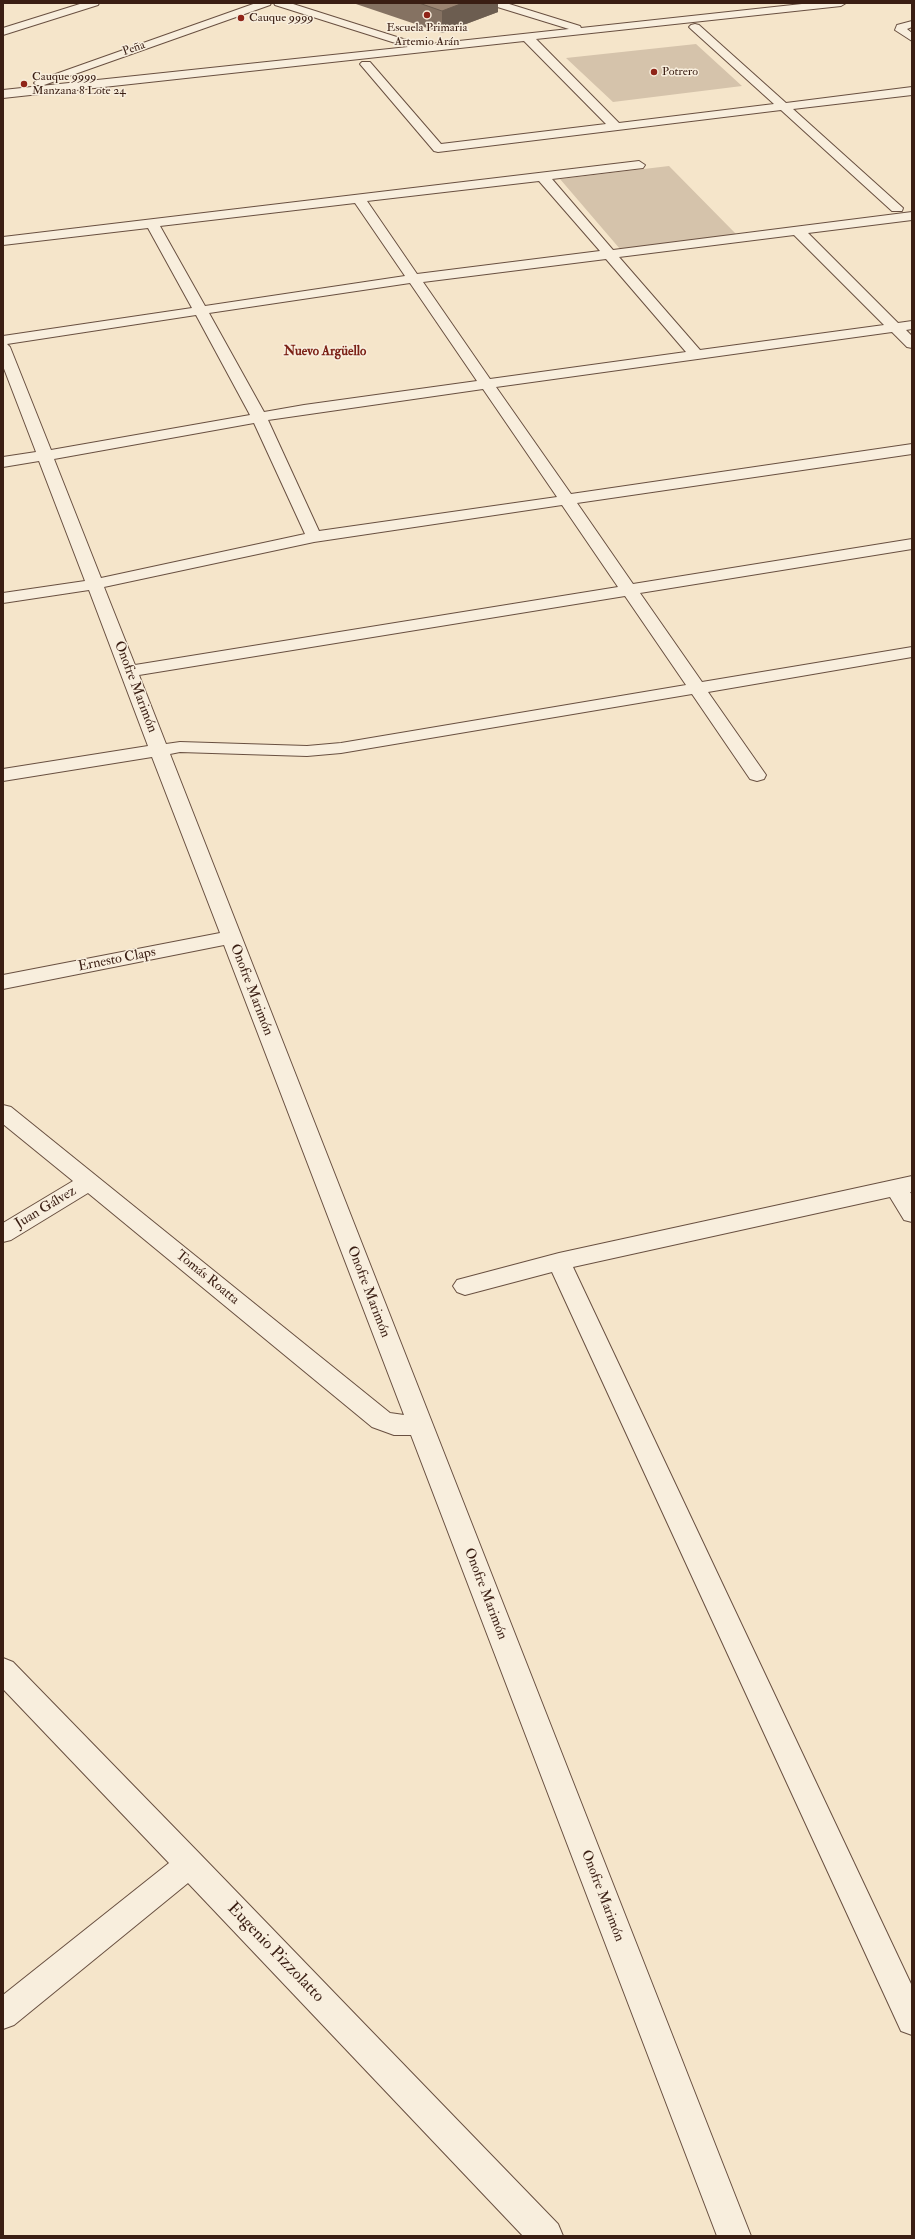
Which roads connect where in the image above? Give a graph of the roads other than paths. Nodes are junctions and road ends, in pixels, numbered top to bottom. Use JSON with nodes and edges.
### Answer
{"nodes":[{"id":1,"x":94,"y":3,"type":"edge"},
{"id":2,"x":266,"y":3,"type":"edge"},
{"id":3,"x":279,"y":3,"type":"edge"},
{"id":4,"x":495,"y":3,"type":"edge"},
{"id":5,"x":842,"y":3,"type":"edge"},
{"id":6,"x":716,"y":5,"type":"dead end"},
{"id":7,"x":742,"y":14,"type":"junction"},
{"id":8,"x":912,"y":24,"type":"edge"},
{"id":9,"x":695,"y":27,"type":"dead end"},
{"id":10,"x":585,"y":31,"type":"junction"},
{"id":11,"x":3,"y":32,"type":"edge"},
{"id":12,"x":527,"y":37,"type":"junction"},
{"id":13,"x":912,"y":38,"type":"edge"},
{"id":14,"x":426,"y":48,"type":"junction"},
{"id":15,"x":366,"y":64,"type":"dead end"},
{"id":16,"x":32,"y":91,"type":"junction"},
{"id":17,"x":912,"y":91,"type":"edge"},
{"id":18,"x":3,"y":94,"type":"edge"},
{"id":19,"x":784,"y":107,"type":"junction"},
{"id":20,"x":616,"y":127,"type":"junction"},
{"id":21,"x":640,"y":165,"type":"dead end"},
{"id":22,"x":543,"y":177,"type":"junction"},
{"id":23,"x":358,"y":198,"type":"junction"},
{"id":24,"x":897,"y":208,"type":"dead end"},
{"id":25,"x":912,"y":216,"type":"edge"},
{"id":26,"x":152,"y":223,"type":"junction"},
{"id":27,"x":798,"y":231,"type":"junction"},
{"id":28,"x":3,"y":241,"type":"edge"},
{"id":29,"x":610,"y":255,"type":"junction"},
{"id":30,"x":412,"y":279,"type":"junction"},
{"id":31,"x":199,"y":311,"type":"junction"},
{"id":32,"x":912,"y":325,"type":"edge"},
{"id":33,"x":896,"y":327,"type":"junction"},
{"id":34,"x":3,"y":340,"type":"edge"},
{"id":35,"x":912,"y":344,"type":"edge"},
{"id":36,"x":3,"y":347,"type":"edge"},
{"id":37,"x":697,"y":356,"type":"junction"},
{"id":38,"x":486,"y":385,"type":"junction"},
{"id":39,"x":259,"y":417,"type":"junction"},
{"id":40,"x":912,"y":449,"type":"edge"},
{"id":41,"x":46,"y":456,"type":"junction"},
{"id":42,"x":3,"y":462,"type":"edge"},
{"id":43,"x":565,"y":500,"type":"junction"},
{"id":44,"x":314,"y":537,"type":"junction"},
{"id":45,"x":912,"y":544,"type":"edge"},
{"id":46,"x":96,"y":584,"type":"junction"},
{"id":47,"x":628,"y":590,"type":"junction"},
{"id":48,"x":3,"y":598,"type":"edge"},
{"id":49,"x":912,"y":652,"type":"edge"},
{"id":50,"x":129,"y":671,"type":"junction"},
{"id":51,"x":696,"y":688,"type":"junction"},
{"id":52,"x":159,"y":749,"type":"junction"},
{"id":53,"x":3,"y":775,"type":"edge"},
{"id":54,"x":757,"y":775,"type":"dead end"},
{"id":55,"x":231,"y":938,"type":"junction"},
{"id":56,"x":3,"y":982,"type":"edge"},
{"id":57,"x":3,"y":1112,"type":"edge"},
{"id":58,"x":89,"y":1182,"type":"junction"},
{"id":59,"x":904,"y":1186,"type":"edge"},
{"id":60,"x":912,"y":1214,"type":"edge"},
{"id":61,"x":3,"y":1234,"type":"edge"},
{"id":62,"x":559,"y":1262,"type":"junction"},
{"id":63,"x":465,"y":1286,"type":"dead end"},
{"id":64,"x":419,"y":1425,"type":"junction"},
{"id":65,"x":3,"y":1670,"type":"edge"},
{"id":66,"x":190,"y":1864,"type":"junction"},
{"id":67,"x":3,"y":2014,"type":"edge"},
{"id":68,"x":912,"y":2020,"type":"edge"},
{"id":69,"x":546,"y":2236,"type":"edge"},
{"id":70,"x":734,"y":2236,"type":"edge"}],
"edges":[{"from":1,"to":11,"type":"street"},
{"from":2,"to":16,"type":"street","name":"Peña"},
{"from":3,"to":14,"type":"street"},
{"from":4,"to":10,"type":"street"},
{"from":5,"to":7,"type":"street"},
{"from":6,"to":7,"type":"street"},
{"from":7,"to":10,"type":"street"},
{"from":8,"to":13,"type":"street"},
{"from":9,"to":19,"type":"street"},
{"from":10,"to":12,"type":"street"},
{"from":12,"to":14,"type":"street"},
{"from":12,"to":20,"type":"street"},
{"from":14,"to":16,"type":"street"},
{"from":15,"to":20,"type":"street"},
{"from":16,"to":18,"type":"street"},
{"from":17,"to":19,"type":"street"},
{"from":19,"to":20,"type":"street"},
{"from":19,"to":24,"type":"street"},
{"from":21,"to":22,"type":"street"},
{"from":22,"to":23,"type":"street"},
{"from":22,"to":29,"type":"street"},
{"from":23,"to":26,"type":"street"},
{"from":23,"to":30,"type":"street"},
{"from":25,"to":27,"type":"street"},
{"from":26,"to":28,"type":"street"},
{"from":26,"to":31,"type":"street"},
{"from":27,"to":29,"type":"street"},
{"from":27,"to":33,"type":"street"},
{"from":29,"to":30,"type":"street"},
{"from":29,"to":37,"type":"street"},
{"from":30,"to":31,"type":"street"},
{"from":30,"to":38,"type":"street"},
{"from":31,"to":34,"type":"street"},
{"from":31,"to":39,"type":"street"},
{"from":32,"to":33,"type":"street"},
{"from":33,"to":35,"type":"street"},
{"from":33,"to":37,"type":"street"},
{"from":36,"to":41,"type":"street","name":"Onofre Marimón"},
{"from":37,"to":38,"type":"street"},
{"from":38,"to":39,"type":"street"},
{"from":38,"to":43,"type":"street"},
{"from":39,"to":41,"type":"street"},
{"from":39,"to":44,"type":"street"},
{"from":40,"to":43,"type":"street"},
{"from":41,"to":42,"type":"street"},
{"from":41,"to":46,"type":"street","name":"Onofre Marimón"},
{"from":43,"to":44,"type":"street"},
{"from":43,"to":47,"type":"street"},
{"from":44,"to":46,"type":"street"},
{"from":45,"to":47,"type":"street"},
{"from":46,"to":48,"type":"street"},
{"from":46,"to":50,"type":"street","name":"Onofre Marimón"},
{"from":47,"to":50,"type":"street"},
{"from":47,"to":51,"type":"street"},
{"from":49,"to":51,"type":"street"},
{"from":50,"to":52,"type":"street","name":"Onofre Marimón"},
{"from":51,"to":52,"type":"street"},
{"from":51,"to":54,"type":"street"},
{"from":52,"to":53,"type":"street"},
{"from":52,"to":55,"type":"street","name":"Onofre Marimón"},
{"from":55,"to":56,"type":"street","name":"Ernesto Claps"},
{"from":55,"to":64,"type":"street","name":"Onofre Marimón"},
{"from":57,"to":58,"type":"street","name":"Tomás Roatta"},
{"from":58,"to":61,"type":"street","name":"Juan Gálvez"},
{"from":58,"to":64,"type":"street","name":"Tomás Roatta"},
{"from":59,"to":60,"type":"street"},
{"from":59,"to":62,"type":"street"},
{"from":62,"to":63,"type":"street"},
{"from":62,"to":68,"type":"street"},
{"from":64,"to":70,"type":"street","name":"Onofre Marimón"},
{"from":65,"to":66,"type":"street","name":"Eugenio Pizzolatto"},
{"from":66,"to":67,"type":"street"},
{"from":66,"to":69,"type":"street","name":"Eugenio Pizzolatto"}]}
